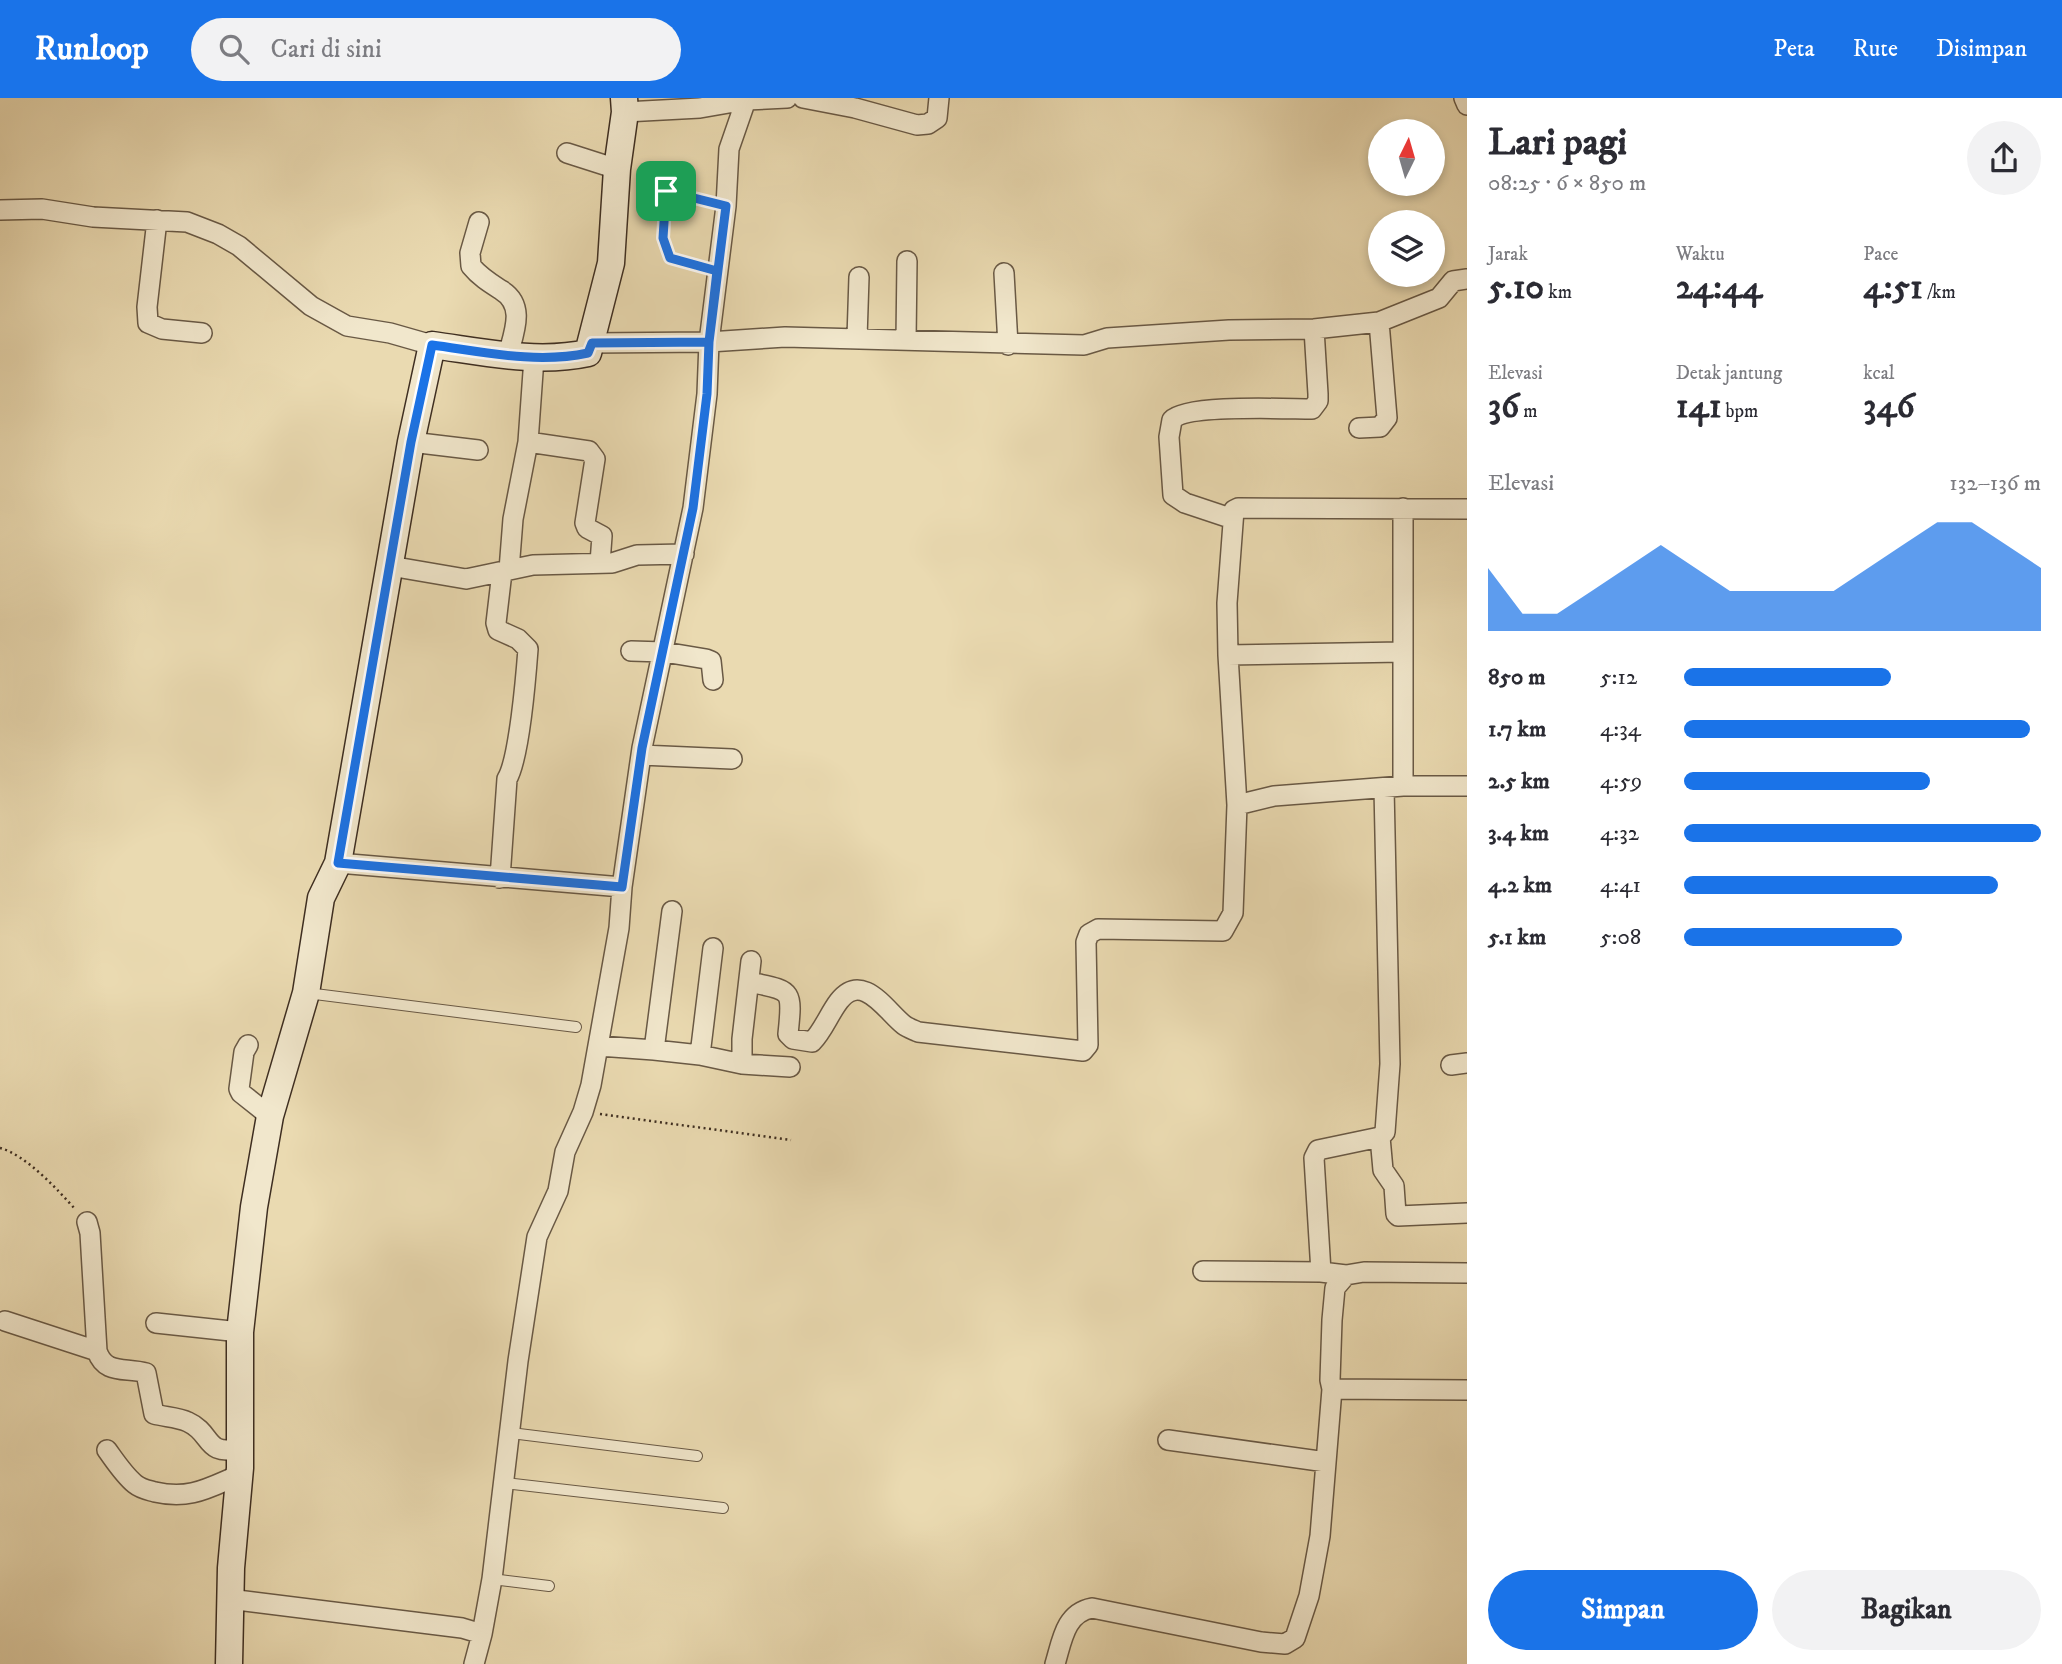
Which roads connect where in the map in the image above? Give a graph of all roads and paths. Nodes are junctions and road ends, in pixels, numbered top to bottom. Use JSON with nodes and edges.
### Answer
{"nodes":[{"id":1,"x":787,"y":98,"type":"edge"},
{"id":2,"x":803,"y":98,"type":"edge"},
{"id":3,"x":939,"y":98,"type":"edge"},
{"id":4,"x":1464,"y":98,"type":"edge"},
{"id":5,"x":746,"y":100,"type":"junction"},
{"id":6,"x":1467,"y":104,"type":"edge"},
{"id":7,"x":625,"y":105,"type":"edge"},
{"id":8,"x":567,"y":153,"type":"dead end"},
{"id":9,"x":617,"y":169,"type":"junction"},
{"id":10,"x":666,"y":191,"type":"junction"},
{"id":11,"x":726,"y":206,"type":"junction"},
{"id":12,"x":0,"y":210,"type":"edge"},
{"id":13,"x":157,"y":220,"type":"junction"},
{"id":14,"x":479,"y":222,"type":"dead end"},
{"id":15,"x":907,"y":261,"type":"dead end"},
{"id":16,"x":717,"y":271,"type":"junction"},
{"id":17,"x":1004,"y":273,"type":"dead end"},
{"id":18,"x":859,"y":277,"type":"dead end"},
{"id":19,"x":1467,"y":279,"type":"edge"},
{"id":20,"x":1378,"y":322,"type":"junction"},
{"id":21,"x":1314,"y":329,"type":"junction"},
{"id":22,"x":202,"y":333,"type":"dead end"},
{"id":23,"x":857,"y":338,"type":"junction"},
{"id":24,"x":906,"y":340,"type":"junction"},
{"id":25,"x":709,"y":342,"type":"junction"},
{"id":26,"x":592,"y":343,"type":"junction"},
{"id":27,"x":432,"y":345,"type":"junction"},
{"id":28,"x":1008,"y":345,"type":"junction"},
{"id":29,"x":521,"y":356,"type":"junction"},
{"id":30,"x":1359,"y":428,"type":"dead end"},
{"id":31,"x":411,"y":442,"type":"junction"},
{"id":32,"x":528,"y":442,"type":"junction"},
{"id":33,"x":478,"y":450,"type":"dead end"},
{"id":34,"x":1404,"y":508,"type":"junction"},
{"id":35,"x":1467,"y":509,"type":"edge"},
{"id":36,"x":1233,"y":519,"type":"junction"},
{"id":37,"x":684,"y":554,"type":"junction"},
{"id":38,"x":600,"y":563,"type":"junction"},
{"id":39,"x":390,"y":566,"type":"junction"},
{"id":40,"x":505,"y":571,"type":"junction"},
{"id":41,"x":631,"y":651,"type":"dead end"},
{"id":42,"x":664,"y":652,"type":"junction"},
{"id":43,"x":1402,"y":652,"type":"junction"},
{"id":44,"x":1228,"y":655,"type":"junction"},
{"id":45,"x":713,"y":680,"type":"dead end"},
{"id":46,"x":641,"y":755,"type":"junction"},
{"id":47,"x":732,"y":759,"type":"dead end"},
{"id":48,"x":1467,"y":786,"type":"edge"},
{"id":49,"x":1394,"y":787,"type":"junction"},
{"id":50,"x":1237,"y":805,"type":"junction"},
{"id":51,"x":338,"y":863,"type":"junction"},
{"id":52,"x":500,"y":878,"type":"junction"},
{"id":53,"x":622,"y":887,"type":"junction"},
{"id":54,"x":672,"y":911,"type":"dead end"},
{"id":55,"x":713,"y":948,"type":"dead end"},
{"id":56,"x":751,"y":961,"type":"dead end"},
{"id":57,"x":749,"y":982,"type":"junction"},
{"id":58,"x":306,"y":993,"type":"junction"},
{"id":59,"x":576,"y":1027,"type":"dead end"},
{"id":60,"x":248,"y":1045,"type":"dead end"},
{"id":61,"x":598,"y":1046,"type":"junction"},
{"id":62,"x":654,"y":1050,"type":"junction"},
{"id":63,"x":700,"y":1055,"type":"junction"},
{"id":64,"x":742,"y":1064,"type":"junction"},
{"id":65,"x":790,"y":1067,"type":"dead end"},
{"id":66,"x":583,"y":1112,"type":"junction"},
{"id":67,"x":270,"y":1116,"type":"junction"},
{"id":68,"x":1380,"y":1137,"type":"junction"},
{"id":69,"x":791,"y":1140,"type":"dead end"},
{"id":70,"x":0,"y":1148,"type":"edge"},
{"id":71,"x":1467,"y":1213,"type":"edge"},
{"id":72,"x":87,"y":1222,"type":"joint"},
{"id":73,"x":1203,"y":1271,"type":"dead end"},
{"id":74,"x":1321,"y":1272,"type":"junction"},
{"id":75,"x":1467,"y":1273,"type":"edge"},
{"id":76,"x":1346,"y":1275,"type":"junction"},
{"id":77,"x":5,"y":1321,"type":"dead end"},
{"id":78,"x":156,"y":1323,"type":"dead end"},
{"id":79,"x":240,"y":1332,"type":"junction"},
{"id":80,"x":97,"y":1351,"type":"junction"},
{"id":81,"x":1332,"y":1389,"type":"junction"},
{"id":82,"x":1467,"y":1390,"type":"edge"},
{"id":83,"x":511,"y":1433,"type":"junction"},
{"id":84,"x":1168,"y":1440,"type":"dead end"},
{"id":85,"x":240,"y":1448,"type":"junction"},
{"id":86,"x":107,"y":1450,"type":"dead end"},
{"id":87,"x":696,"y":1456,"type":"dead end"},
{"id":88,"x":1326,"y":1462,"type":"junction"},
{"id":89,"x":239,"y":1475,"type":"junction"},
{"id":90,"x":505,"y":1483,"type":"junction"},
{"id":91,"x":723,"y":1508,"type":"dead end"},
{"id":92,"x":492,"y":1579,"type":"junction"},
{"id":93,"x":549,"y":1586,"type":"dead end"},
{"id":94,"x":229,"y":1599,"type":"junction"},
{"id":95,"x":482,"y":1634,"type":"junction"},
{"id":96,"x":229,"y":1664,"type":"edge"},
{"id":97,"x":474,"y":1664,"type":"edge"},
{"id":98,"x":1055,"y":1664,"type":"edge"}],
"edges":[{"from":1,"to":5,"type":"street"},
{"from":2,"to":3,"type":"street"},
{"from":4,"to":6,"type":"street"},
{"from":5,"to":7,"type":"street"},
{"from":5,"to":11,"type":"street"},
{"from":7,"to":9,"type":"street"},
{"from":8,"to":9,"type":"street"},
{"from":9,"to":10,"type":"path"},
{"from":9,"to":26,"type":"street"},
{"from":10,"to":11,"type":"path"},
{"from":10,"to":16,"type":"path"},
{"from":11,"to":16,"type":"street"},
{"from":12,"to":13,"type":"street"},
{"from":13,"to":22,"type":"street"},
{"from":13,"to":27,"type":"street"},
{"from":14,"to":29,"type":"street"},
{"from":15,"to":24,"type":"street"},
{"from":16,"to":25,"type":"street"},
{"from":17,"to":28,"type":"street"},
{"from":18,"to":23,"type":"street"},
{"from":19,"to":20,"type":"street"},
{"from":20,"to":21,"type":"street"},
{"from":20,"to":30,"type":"street"},
{"from":21,"to":28,"type":"street"},
{"from":21,"to":36,"type":"street"},
{"from":23,"to":24,"type":"street"},
{"from":23,"to":25,"type":"street"},
{"from":24,"to":28,"type":"street"},
{"from":25,"to":26,"type":"street"},
{"from":25,"to":37,"type":"street"},
{"from":26,"to":29,"type":"street"},
{"from":27,"to":29,"type":"street"},
{"from":27,"to":31,"type":"street"},
{"from":29,"to":32,"type":"street"},
{"from":31,"to":33,"type":"street"},
{"from":31,"to":39,"type":"street"},
{"from":32,"to":38,"type":"street"},
{"from":32,"to":40,"type":"street"},
{"from":34,"to":35,"type":"street"},
{"from":34,"to":36,"type":"street"},
{"from":34,"to":43,"type":"street"},
{"from":36,"to":44,"type":"street"},
{"from":37,"to":38,"type":"street"},
{"from":37,"to":42,"type":"street"},
{"from":38,"to":40,"type":"street"},
{"from":39,"to":40,"type":"street"},
{"from":39,"to":51,"type":"street"},
{"from":40,"to":52,"type":"street"},
{"from":41,"to":42,"type":"street"},
{"from":42,"to":45,"type":"street"},
{"from":42,"to":46,"type":"street"},
{"from":43,"to":44,"type":"street"},
{"from":43,"to":49,"type":"street"},
{"from":44,"to":50,"type":"street"},
{"from":46,"to":47,"type":"street"},
{"from":46,"to":53,"type":"street"},
{"from":48,"to":49,"type":"street"},
{"from":49,"to":50,"type":"street"},
{"from":49,"to":68,"type":"street"},
{"from":50,"to":57,"type":"street"},
{"from":51,"to":52,"type":"street"},
{"from":51,"to":58,"type":"street"},
{"from":52,"to":53,"type":"street"},
{"from":53,"to":61,"type":"street"},
{"from":54,"to":62,"type":"street"},
{"from":55,"to":63,"type":"street"},
{"from":56,"to":57,"type":"street"},
{"from":57,"to":64,"type":"street"},
{"from":58,"to":59,"type":"lane"},
{"from":58,"to":67,"type":"street"},
{"from":60,"to":67,"type":"street"},
{"from":61,"to":62,"type":"street"},
{"from":61,"to":66,"type":"street"},
{"from":62,"to":63,"type":"street"},
{"from":63,"to":64,"type":"street"},
{"from":64,"to":65,"type":"street"},
{"from":66,"to":69,"type":"path"},
{"from":66,"to":83,"type":"street"},
{"from":67,"to":79,"type":"street"},
{"from":68,"to":71,"type":"street"},
{"from":68,"to":74,"type":"street"},
{"from":70,"to":72,"type":"path"},
{"from":72,"to":80,"type":"street"},
{"from":73,"to":74,"type":"street"},
{"from":74,"to":76,"type":"street"},
{"from":75,"to":76,"type":"street"},
{"from":76,"to":81,"type":"street"},
{"from":77,"to":80,"type":"street"},
{"from":78,"to":79,"type":"street"},
{"from":79,"to":85,"type":"street"},
{"from":80,"to":85,"type":"street"},
{"from":81,"to":82,"type":"street"},
{"from":81,"to":88,"type":"street"},
{"from":83,"to":87,"type":"lane"},
{"from":83,"to":90,"type":"street"},
{"from":84,"to":88,"type":"street"},
{"from":85,"to":89,"type":"street"},
{"from":86,"to":89,"type":"street"},
{"from":88,"to":98,"type":"street"},
{"from":89,"to":94,"type":"street"},
{"from":90,"to":91,"type":"lane"},
{"from":90,"to":92,"type":"street"},
{"from":92,"to":93,"type":"lane"},
{"from":92,"to":95,"type":"street"},
{"from":94,"to":95,"type":"street"},
{"from":94,"to":96,"type":"street"},
{"from":95,"to":97,"type":"street"}]}
